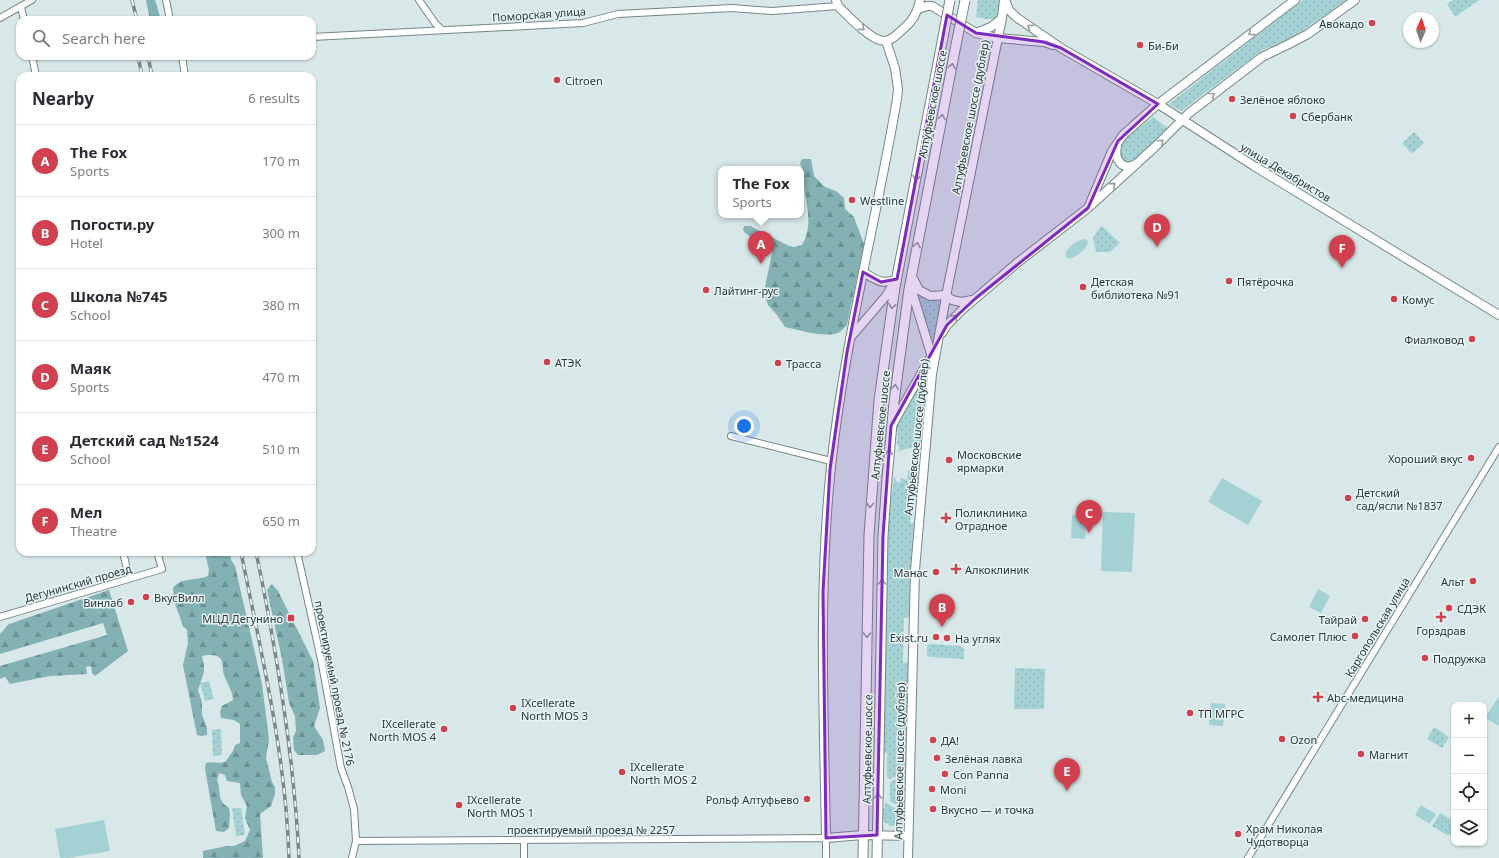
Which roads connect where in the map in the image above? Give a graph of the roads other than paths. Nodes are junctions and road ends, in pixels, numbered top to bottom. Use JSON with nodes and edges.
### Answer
{"nodes":[{"id":1,"x":32,"y":0,"type":"edge"},
{"id":2,"x":166,"y":0,"type":"edge"},
{"id":3,"x":419,"y":0,"type":"edge"},
{"id":4,"x":920,"y":0,"type":"edge"},
{"id":5,"x":950,"y":0,"type":"edge"},
{"id":6,"x":965,"y":0,"type":"edge"},
{"id":7,"x":1004,"y":0,"type":"edge"},
{"id":8,"x":1295,"y":0,"type":"edge"},
{"id":9,"x":1355,"y":0,"type":"edge"},
{"id":10,"x":837,"y":3,"type":"edge"},
{"id":11,"x":21,"y":7,"type":"junction"},
{"id":12,"x":918,"y":9,"type":"junction"},
{"id":13,"x":23,"y":16,"type":"edge"},
{"id":14,"x":169,"y":16,"type":"edge"},
{"id":15,"x":0,"y":18,"type":"edge"},
{"id":16,"x":1002,"y":18,"type":"junction"},
{"id":17,"x":442,"y":30,"type":"junction"},
{"id":18,"x":976,"y":34,"type":"junction"},
{"id":19,"x":316,"y":37,"type":"edge"},
{"id":20,"x":997,"y":38,"type":"junction"},
{"id":21,"x":886,"y":41,"type":"junction"},
{"id":22,"x":1061,"y":48,"type":"junction"},
{"id":23,"x":33,"y":60,"type":"edge"},
{"id":24,"x":183,"y":60,"type":"edge"},
{"id":25,"x":35,"y":72,"type":"edge"},
{"id":26,"x":184,"y":72,"type":"edge"},
{"id":27,"x":1158,"y":104,"type":"junction"},
{"id":28,"x":1182,"y":120,"type":"junction"},
{"id":29,"x":1118,"y":141,"type":"junction"},
{"id":30,"x":1139,"y":162,"type":"junction"},
{"id":31,"x":1088,"y":208,"type":"junction"},
{"id":32,"x":862,"y":272,"type":"junction"},
{"id":33,"x":912,"y":275,"type":"junction"},
{"id":34,"x":897,"y":279,"type":"junction"},
{"id":35,"x":946,"y":296,"type":"junction"},
{"id":36,"x":976,"y":298,"type":"junction"},
{"id":37,"x":1499,"y":315,"type":"edge"},
{"id":38,"x":849,"y":339,"type":"junction"},
{"id":39,"x":939,"y":339,"type":"junction"},
{"id":40,"x":932,"y":355,"type":"junction"},
{"id":41,"x":933,"y":368,"type":"junction"},
{"id":42,"x":891,"y":426,"type":"junction"},
{"id":43,"x":731,"y":436,"type":"dead end"},
{"id":44,"x":1499,"y":447,"type":"edge"},
{"id":45,"x":831,"y":461,"type":"junction"},
{"id":46,"x":124,"y":556,"type":"edge"},
{"id":47,"x":158,"y":556,"type":"edge"},
{"id":48,"x":298,"y":556,"type":"edge"},
{"id":49,"x":129,"y":578,"type":"junction"},
{"id":50,"x":0,"y":616,"type":"edge"},
{"id":51,"x":877,"y":835,"type":"junction"},
{"id":52,"x":863,"y":836,"type":"junction"},
{"id":53,"x":908,"y":836,"type":"junction"},
{"id":54,"x":826,"y":838,"type":"junction"},
{"id":55,"x":524,"y":840,"type":"junction"},
{"id":56,"x":356,"y":841,"type":"junction"},
{"id":57,"x":352,"y":858,"type":"edge"},
{"id":58,"x":524,"y":858,"type":"edge"},
{"id":59,"x":826,"y":858,"type":"edge"},
{"id":60,"x":863,"y":858,"type":"edge"},
{"id":61,"x":877,"y":858,"type":"edge"},
{"id":62,"x":908,"y":858,"type":"edge"},
{"id":63,"x":1248,"y":858,"type":"edge"}],
"edges":[{"from":1,"to":11,"type":"street"},
{"from":2,"to":14,"type":"street"},
{"from":3,"to":17,"type":"street"},
{"from":4,"to":12,"type":"main road"},
{"from":5,"to":34,"type":"main road","name":"Алтуфьевское шоссе","one_way":true,"bridge":true},
{"from":33,"to":6,"type":"main road","name":"Алтуфьевское шоссе","one_way":true,"bridge":true},
{"from":7,"to":16,"type":"main road","name":"Алтуфьевское шоссе (дублёр)"},
{"from":22,"to":7,"type":"main road","name":"улица Декабристов","one_way":true},
{"from":8,"to":27,"type":"main road","one_way":true},
{"from":28,"to":9,"type":"main road","one_way":true},
{"from":10,"to":17,"type":"street","name":"Поморская улица"},
{"from":10,"to":21,"type":"main road","one_way":true},
{"from":11,"to":13,"type":"street"},
{"from":11,"to":15,"type":"street"},
{"from":12,"to":18,"type":"main road"},
{"from":12,"to":21,"type":"main road"},
{"from":16,"to":18,"type":"main road"},
{"from":16,"to":20,"type":"main road","name":"Алтуфьевское шоссе (дублёр)"},
{"from":17,"to":19,"type":"street","name":"Поморская улица"},
{"from":18,"to":20,"type":"main road","name":"улица Декабристов"},
{"from":20,"to":22,"type":"main road","name":"улица Декабристов"},
{"from":20,"to":35,"type":"main road","name":"Алтуфьевское шоссе (дублёр)"},
{"from":21,"to":32,"type":"main road"},
{"from":22,"to":27,"type":"main road","name":"улица Декабристов"},
{"from":23,"to":25,"type":"street"},
{"from":24,"to":26,"type":"street"},
{"from":27,"to":28,"type":"main road","name":"улица Декабристов"},
{"from":27,"to":29,"type":"main road"},
{"from":30,"to":28,"type":"main road","one_way":true},
{"from":28,"to":37,"type":"main road","name":"улица Декабристов"},
{"from":29,"to":30,"type":"main road"},
{"from":29,"to":31,"type":"main road"},
{"from":31,"to":30,"type":"main road","one_way":true},
{"from":31,"to":36,"type":"main road"},
{"from":32,"to":34,"type":"main road"},
{"from":32,"to":38,"type":"main road"},
{"from":33,"to":35,"type":"main road"},
{"from":33,"to":40,"type":"main road"},
{"from":42,"to":33,"type":"main road","name":"Алтуфьевское шоссе","one_way":true},
{"from":34,"to":38,"type":"main road"},
{"from":34,"to":52,"type":"main road","name":"Алтуфьевское шоссе","one_way":true},
{"from":35,"to":36,"type":"main road"},
{"from":35,"to":39,"type":"main road","name":"Алтуфьевское шоссе (дублёр)"},
{"from":39,"to":36,"type":"main road","one_way":true},
{"from":38,"to":45,"type":"main road"},
{"from":39,"to":40,"type":"main road"},
{"from":39,"to":41,"type":"main road","name":"Алтуфьевское шоссе (дублёр)"},
{"from":40,"to":41,"type":"main road"},
{"from":40,"to":42,"type":"main road"},
{"from":41,"to":53,"type":"main road","name":"Алтуфьевское шоссе (дублёр)"},
{"from":51,"to":42,"type":"main road","name":"Алтуфьевское шоссе","one_way":true},
{"from":43,"to":45,"type":"street"},
{"from":44,"to":63,"type":"street","name":"Каргопольская улица"},
{"from":45,"to":54,"type":"main road"},
{"from":46,"to":49,"type":"street"},
{"from":47,"to":49,"type":"street","name":"Дегунинский проезд"},
{"from":48,"to":56,"type":"street","name":"проектируемый проезд № 2176"},
{"from":49,"to":50,"type":"street","name":"Дегунинский проезд"},
{"from":51,"to":52,"type":"main road"},
{"from":51,"to":53,"type":"main road"},
{"from":51,"to":61,"type":"main road","name":"Алтуфьевское шоссе"},
{"from":52,"to":54,"type":"main road"},
{"from":52,"to":60,"type":"main road","name":"Алтуфьевское шоссе"},
{"from":53,"to":62,"type":"main road","name":"Алтуфьевское шоссе (дублёр)"},
{"from":54,"to":55,"type":"street","name":"проектируемый проезд № 2257"},
{"from":54,"to":59,"type":"street"},
{"from":55,"to":56,"type":"street","name":"проектируемый проезд № 2257"},
{"from":55,"to":58,"type":"street"},
{"from":56,"to":57,"type":"street","name":"проектируемый проезд № 2176"}]}
